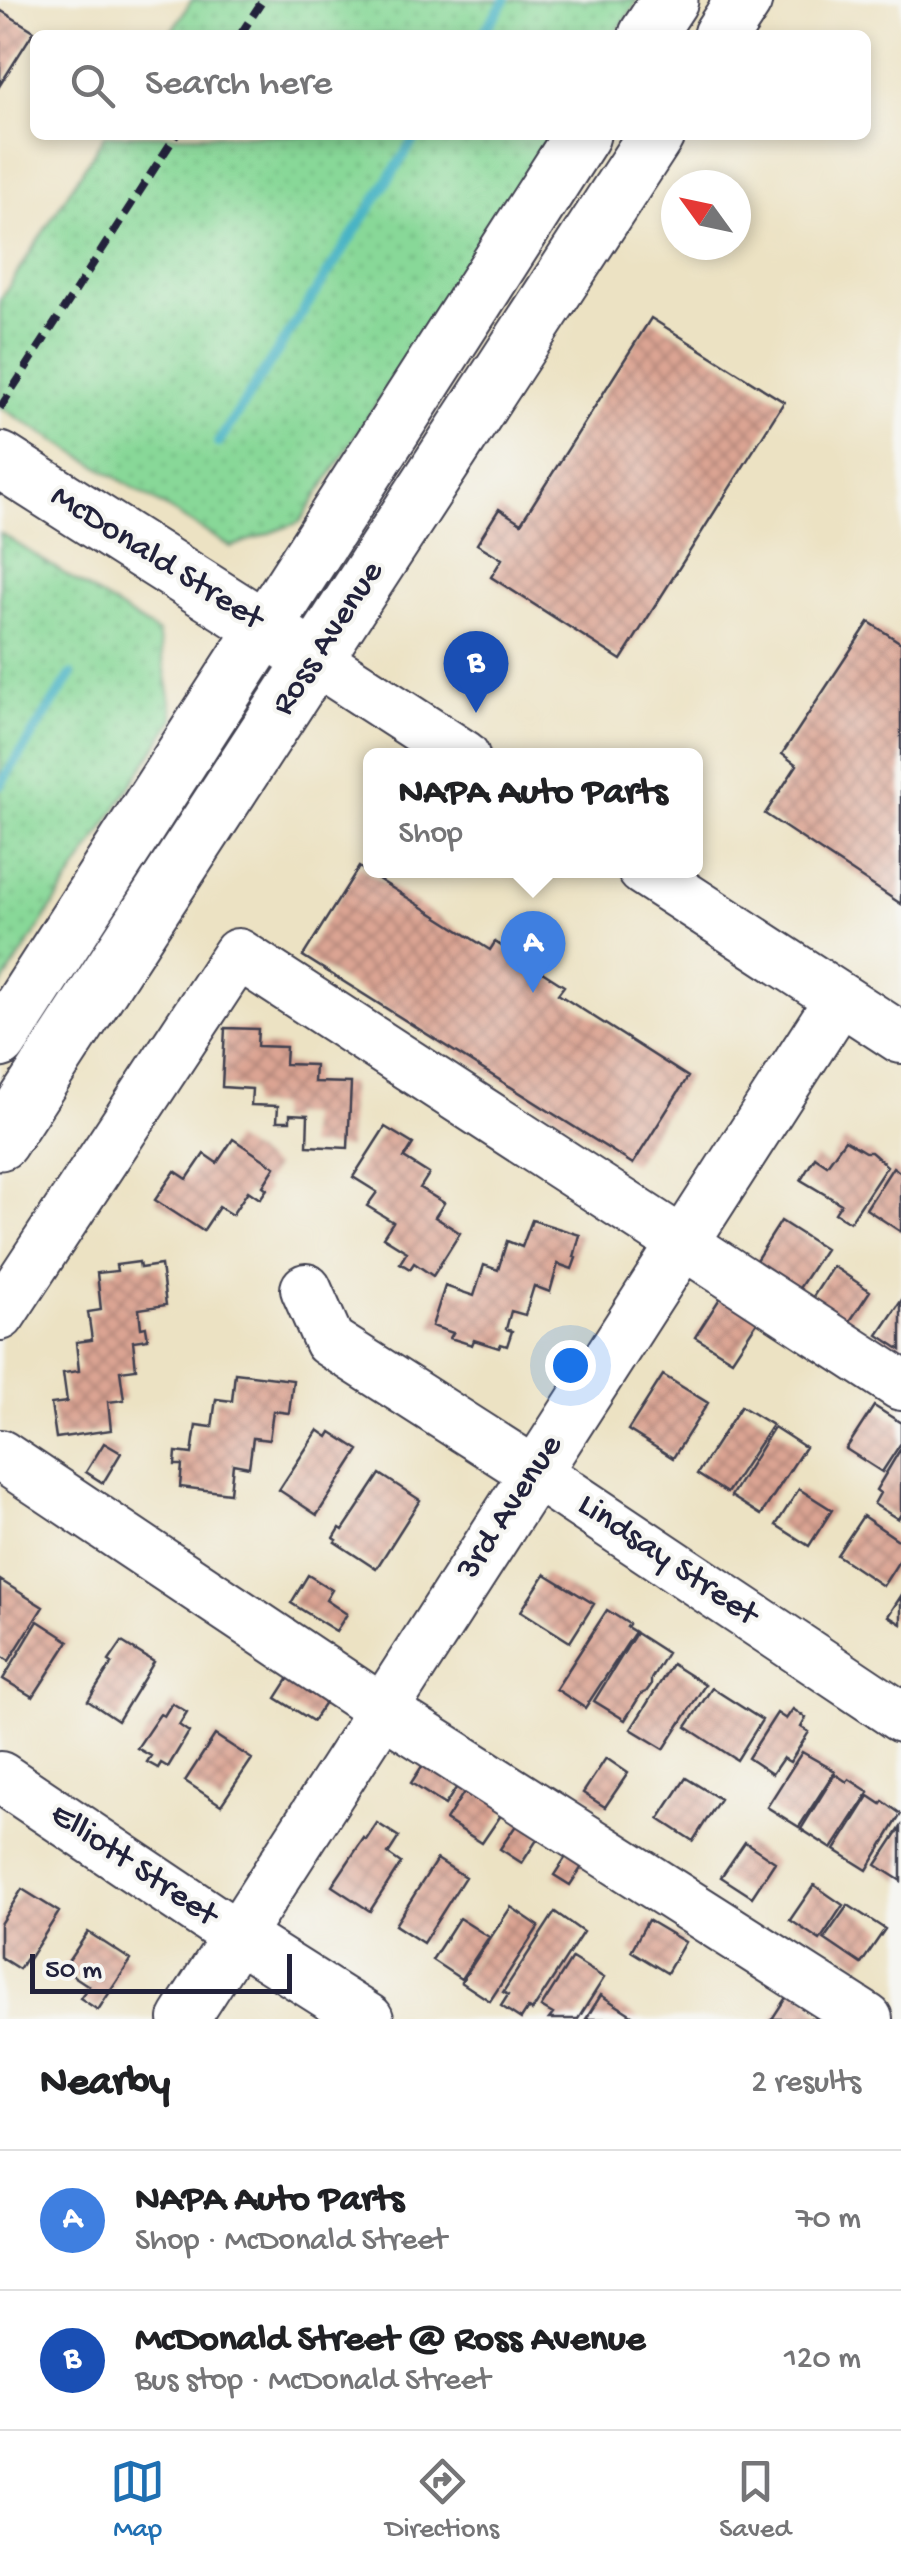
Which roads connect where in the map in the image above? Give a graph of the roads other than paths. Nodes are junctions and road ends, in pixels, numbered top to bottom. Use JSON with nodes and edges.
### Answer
{"nodes":[{"id":1,"x":670,"y":0,"type":"edge"},
{"id":2,"x":744,"y":0,"type":"edge"},
{"id":3,"x":650,"y":30,"type":"edge"},
{"id":4,"x":724,"y":30,"type":"edge"},
{"id":5,"x":579,"y":140,"type":"edge"},
{"id":6,"x":653,"y":140,"type":"edge"},
{"id":7,"x":0,"y":460,"type":"edge"},
{"id":8,"x":266,"y":628,"type":"junction"},
{"id":9,"x":316,"y":660,"type":"junction"},
{"id":10,"x":452,"y":748,"type":"edge"},
{"id":11,"x":654,"y":878,"type":"edge"},
{"id":12,"x":840,"y":998,"type":"junction"},
{"id":13,"x":901,"y":1038,"type":"edge"},
{"id":14,"x":0,"y":1040,"type":"edge"},
{"id":15,"x":0,"y":1142,"type":"edge"},
{"id":16,"x":682,"y":1242,"type":"junction"},
{"id":17,"x":306,"y":1289,"type":"dead end"},
{"id":18,"x":0,"y":1315,"type":"edge"},
{"id":19,"x":901,"y":1385,"type":"edge"},
{"id":20,"x":0,"y":1455,"type":"edge"},
{"id":21,"x":534,"y":1472,"type":"junction"},
{"id":22,"x":382,"y":1710,"type":"junction"},
{"id":23,"x":901,"y":1718,"type":"edge"},
{"id":24,"x":0,"y":1777,"type":"edge"},
{"id":25,"x":237,"y":1936,"type":"junction"},
{"id":26,"x":184,"y":2019,"type":"edge"},
{"id":27,"x":368,"y":2019,"type":"edge"},
{"id":28,"x":867,"y":2019,"type":"edge"}],
"edges":[{"from":1,"to":3,"type":"main road"},
{"from":2,"to":4,"type":"main road"},
{"from":5,"to":8,"type":"main road","name":"Ross Avenue"},
{"from":6,"to":9,"type":"main road","name":"Ross Avenue"},
{"from":7,"to":8,"type":"main road","name":"McDonald Street"},
{"from":8,"to":9,"type":"main road","name":"McDonald Street"},
{"from":8,"to":14,"type":"main road","name":"Ross Avenue"},
{"from":9,"to":10,"type":"street","name":"McDonald Street"},
{"from":9,"to":15,"type":"main road","name":"Ross Avenue"},
{"from":11,"to":12,"type":"street"},
{"from":12,"to":13,"type":"street"},
{"from":12,"to":16,"type":"street","name":"3rd Avenue"},
{"from":16,"to":18,"type":"street"},
{"from":16,"to":19,"type":"street"},
{"from":16,"to":21,"type":"street","name":"3rd Avenue"},
{"from":17,"to":21,"type":"street","name":"Lindsay Street"},
{"from":20,"to":22,"type":"street"},
{"from":21,"to":22,"type":"street","name":"3rd Avenue"},
{"from":21,"to":23,"type":"street","name":"Lindsay Street"},
{"from":22,"to":25,"type":"street","name":"3rd Avenue"},
{"from":22,"to":28,"type":"street"},
{"from":24,"to":25,"type":"street","name":"Elliott Street"},
{"from":25,"to":26,"type":"street","name":"3rd Avenue"},
{"from":25,"to":27,"type":"street","name":"Elliott Street"}]}
